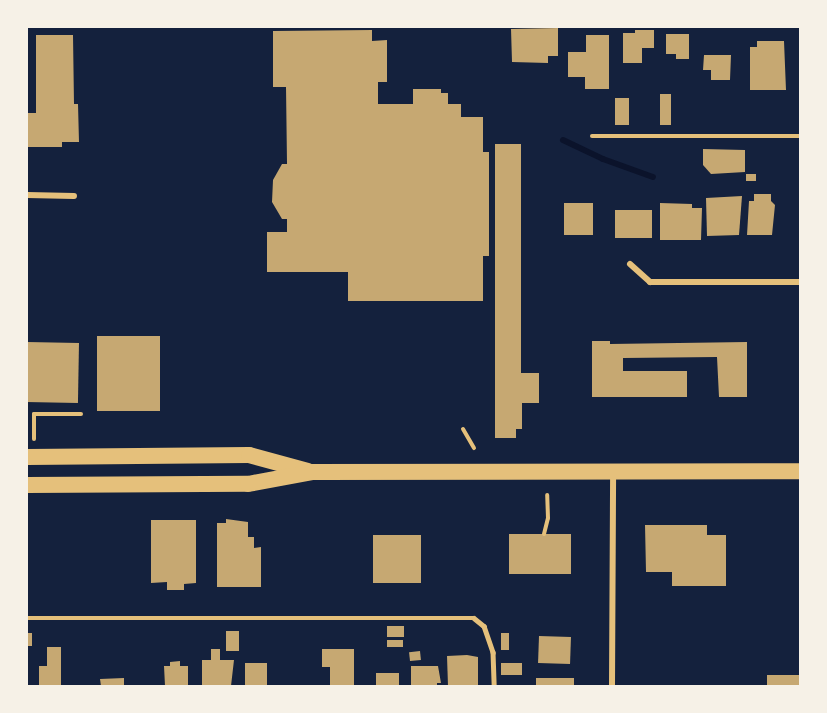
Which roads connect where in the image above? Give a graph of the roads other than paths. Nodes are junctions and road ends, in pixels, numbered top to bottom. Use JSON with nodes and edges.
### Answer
{"nodes":[{"id":1,"x":591,"y":136,"type":"dead end"},
{"id":2,"x":800,"y":136,"type":"edge"},
{"id":3,"x":27,"y":195,"type":"edge"},
{"id":4,"x":74,"y":196,"type":"dead end"},
{"id":5,"x":630,"y":264,"type":"dead end"},
{"id":6,"x":800,"y":282,"type":"edge"},
{"id":7,"x":27,"y":457,"type":"edge"},
{"id":8,"x":800,"y":471,"type":"edge"},
{"id":9,"x":312,"y":472,"type":"junction"},
{"id":10,"x":613,"y":473,"type":"junction"},
{"id":11,"x":27,"y":485,"type":"edge"},
{"id":12,"x":27,"y":618,"type":"edge"},
{"id":13,"x":494,"y":686,"type":"edge"},
{"id":14,"x":612,"y":686,"type":"edge"}],
"edges":[{"from":1,"to":2,"type":"lane"},
{"from":3,"to":4,"type":"street"},
{"from":5,"to":6,"type":"street"},
{"from":7,"to":9,"type":"highway"},
{"from":8,"to":10,"type":"highway"},
{"from":9,"to":10,"type":"highway"},
{"from":9,"to":11,"type":"highway"},
{"from":10,"to":14,"type":"street"},
{"from":12,"to":13,"type":"lane"}]}
